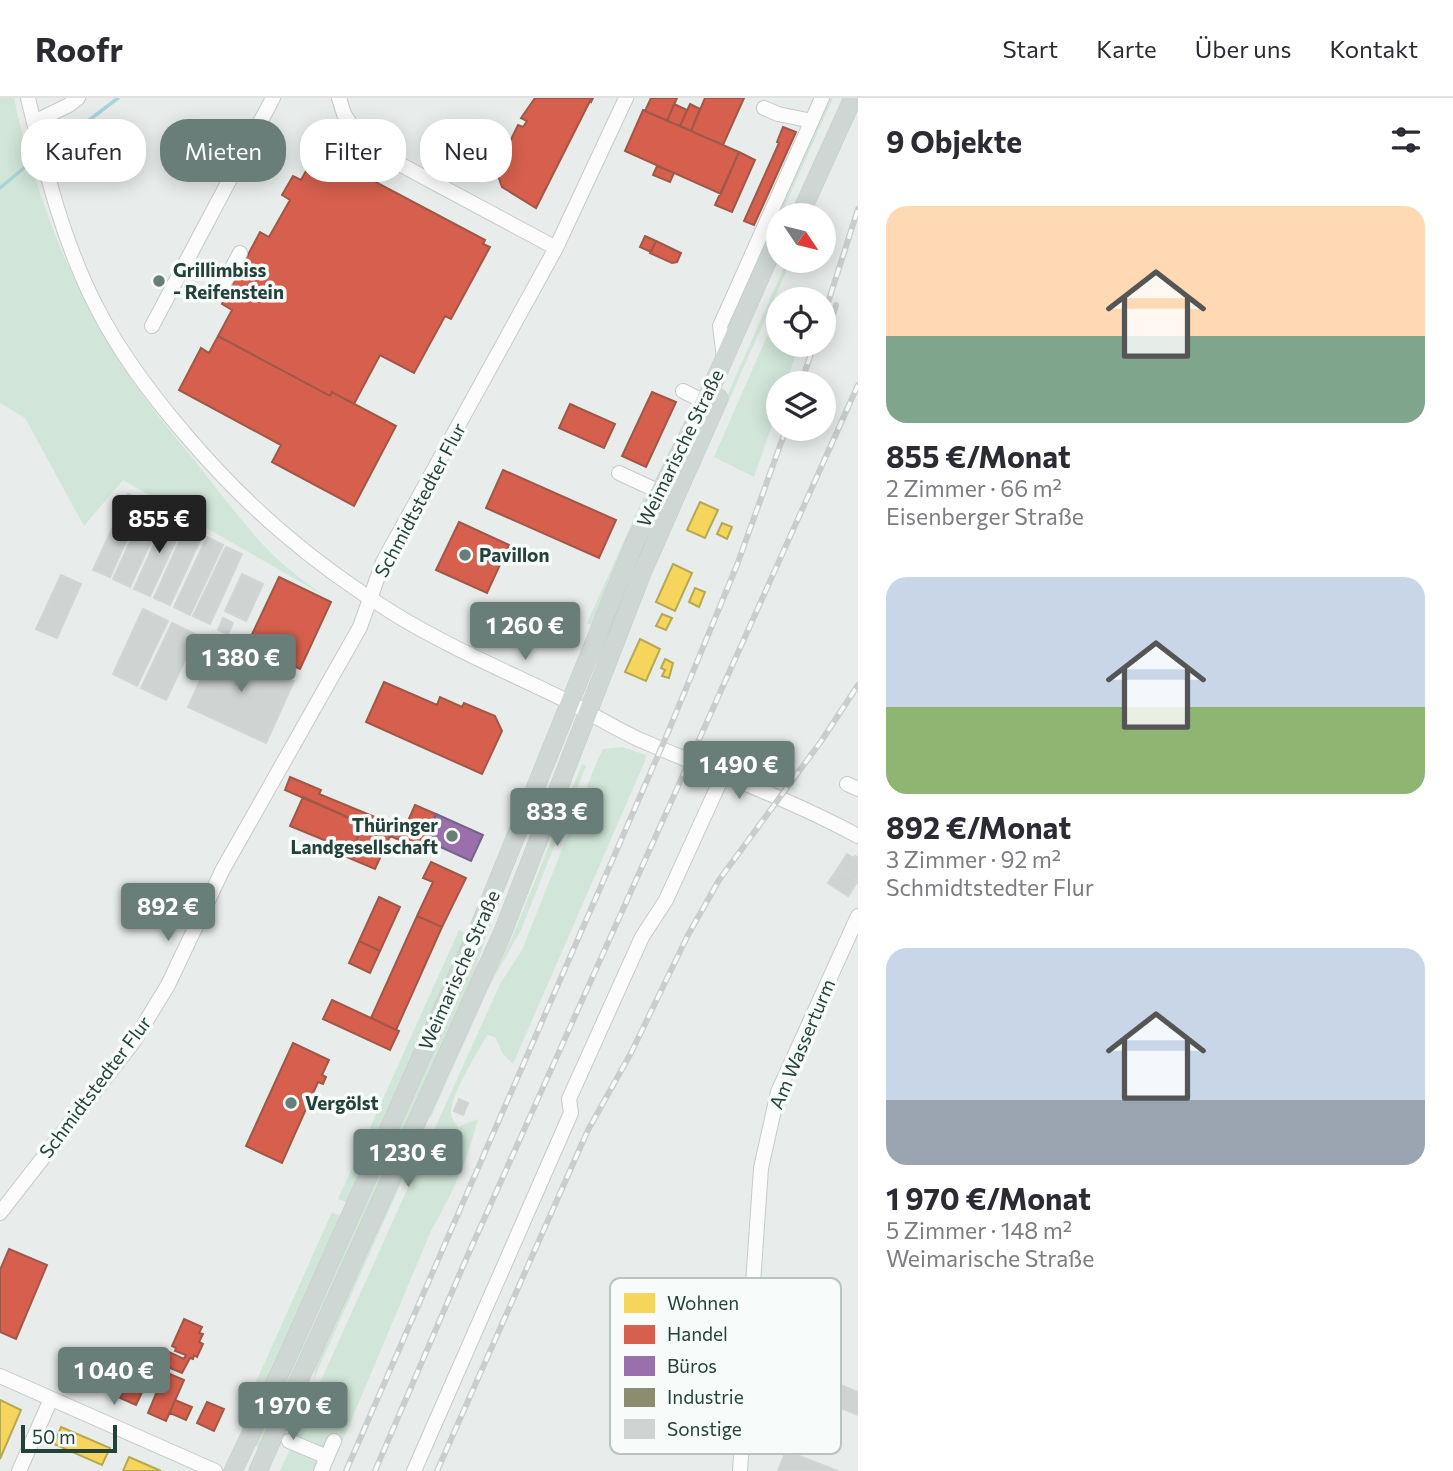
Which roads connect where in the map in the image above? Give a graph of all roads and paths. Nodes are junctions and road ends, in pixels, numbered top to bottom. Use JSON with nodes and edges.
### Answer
{"nodes":[{"id":1,"x":28,"y":98,"type":"edge"},
{"id":2,"x":78,"y":98,"type":"edge"},
{"id":3,"x":274,"y":98,"type":"edge"},
{"id":4,"x":339,"y":98,"type":"edge"},
{"id":5,"x":626,"y":98,"type":"edge"},
{"id":6,"x":822,"y":98,"type":"edge"},
{"id":7,"x":840,"y":98,"type":"edge"},
{"id":8,"x":853,"y":98,"type":"edge"},
{"id":9,"x":764,"y":108,"type":"dead end"},
{"id":10,"x":33,"y":119,"type":"edge"},
{"id":11,"x":40,"y":119,"type":"edge"},
{"id":12,"x":812,"y":121,"type":"junction"},
{"id":13,"x":49,"y":182,"type":"edge"},
{"id":14,"x":793,"y":203,"type":"edge"},
{"id":15,"x":805,"y":203,"type":"edge"},
{"id":16,"x":556,"y":248,"type":"junction"},
{"id":17,"x":240,"y":253,"type":"dead end"},
{"id":18,"x":766,"y":264,"type":"edge"},
{"id":19,"x":775,"y":273,"type":"edge"},
{"id":20,"x":222,"y":287,"type":"dead end"},
{"id":21,"x":152,"y":326,"type":"dead end"},
{"id":22,"x":724,"y":358,"type":"junction"},
{"id":23,"x":683,"y":391,"type":"dead end"},
{"id":24,"x":705,"y":402,"type":"junction"},
{"id":25,"x":619,"y":472,"type":"dead end"},
{"id":26,"x":660,"y":492,"type":"junction"},
{"id":27,"x":370,"y":598,"type":"junction"},
{"id":28,"x":569,"y":702,"type":"junction"},
{"id":29,"x":588,"y":714,"type":"junction"},
{"id":30,"x":723,"y":775,"type":"junction"},
{"id":31,"x":858,"y":836,"type":"edge"},
{"id":32,"x":858,"y":916,"type":"edge"},
{"id":33,"x":0,"y":1213,"type":"edge"},
{"id":34,"x":753,"y":1278,"type":"edge"},
{"id":35,"x":0,"y":1376,"type":"edge"},
{"id":36,"x":51,"y":1399,"type":"junction"},
{"id":37,"x":289,"y":1441,"type":"dead end"},
{"id":38,"x":334,"y":1441,"type":"dead end"},
{"id":39,"x":324,"y":1464,"type":"edge"},
{"id":40,"x":19,"y":1471,"type":"edge"},
{"id":41,"x":215,"y":1471,"type":"edge"},
{"id":42,"x":233,"y":1471,"type":"edge"},
{"id":43,"x":258,"y":1471,"type":"edge"},
{"id":44,"x":414,"y":1471,"type":"edge"}],
"edges":[{"from":1,"to":10,"type":"street"},
{"from":2,"to":11,"type":"street"},
{"from":3,"to":21,"type":"street"},
{"from":4,"to":16,"type":"street"},
{"from":5,"to":16,"type":"street","name":"Schmidtstedter Flur"},
{"from":6,"to":12,"type":"street"},
{"from":7,"to":14,"type":"main road"},
{"from":8,"to":15,"type":"main road"},
{"from":9,"to":12,"type":"street"},
{"from":12,"to":22,"type":"street"},
{"from":13,"to":27,"type":"street"},
{"from":16,"to":27,"type":"street","name":"Schmidtstedter Flur"},
{"from":17,"to":20,"type":"street"},
{"from":18,"to":22,"type":"main road","name":"Weimarische Straße"},
{"from":19,"to":29,"type":"main road","name":"Weimarische Straße"},
{"from":22,"to":24,"type":"main road","name":"Weimarische Straße"},
{"from":23,"to":24,"type":"street"},
{"from":24,"to":26,"type":"main road","name":"Weimarische Straße"},
{"from":25,"to":26,"type":"street"},
{"from":26,"to":28,"type":"main road","name":"Weimarische Straße"},
{"from":27,"to":28,"type":"street"},
{"from":27,"to":33,"type":"street","name":"Schmidtstedter Flur"},
{"from":28,"to":29,"type":"street"},
{"from":28,"to":42,"type":"main road","name":"Weimarische Straße"},
{"from":29,"to":30,"type":"street"},
{"from":29,"to":43,"type":"main road","name":"Weimarische Straße"},
{"from":30,"to":31,"type":"street"},
{"from":30,"to":44,"type":"street"},
{"from":32,"to":34,"type":"street","name":"Am Wasserturm"},
{"from":35,"to":36,"type":"street"},
{"from":36,"to":40,"type":"street"},
{"from":36,"to":41,"type":"street"},
{"from":37,"to":39,"type":"street"},
{"from":38,"to":39,"type":"street"}]}
